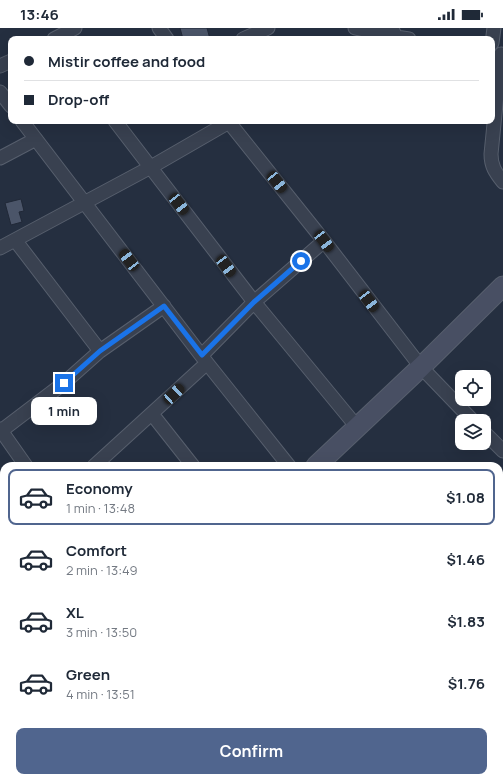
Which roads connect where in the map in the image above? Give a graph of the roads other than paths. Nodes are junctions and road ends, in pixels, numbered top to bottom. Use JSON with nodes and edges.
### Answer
{"nodes":[{"id":1,"x":75,"y":28,"type":"edge"},
{"id":2,"x":268,"y":28,"type":"edge"},
{"id":3,"x":355,"y":28,"type":"edge"},
{"id":4,"x":393,"y":32,"type":"edge"},
{"id":5,"x":55,"y":35,"type":"edge"},
{"id":6,"x":250,"y":36,"type":"edge"},
{"id":7,"x":499,"y":54,"type":"edge"},
{"id":8,"x":0,"y":92,"type":"edge"},
{"id":9,"x":8,"y":102,"type":"edge"},
{"id":10,"x":495,"y":104,"type":"edge"},
{"id":11,"x":24,"y":124,"type":"edge"},
{"id":12,"x":117,"y":124,"type":"edge"},
{"id":13,"x":225,"y":124,"type":"edge"},
{"id":14,"x":230,"y":124,"type":"edge"},
{"id":15,"x":493,"y":124,"type":"edge"},
{"id":16,"x":36,"y":139,"type":"junction"},
{"id":17,"x":0,"y":158,"type":"edge"},
{"id":18,"x":151,"y":167,"type":"junction"},
{"id":19,"x":503,"y":182,"type":"edge"},
{"id":20,"x":85,"y":203,"type":"junction"},
{"id":21,"x":15,"y":240,"type":"junction"},
{"id":22,"x":324,"y":241,"type":"junction"},
{"id":23,"x":0,"y":248,"type":"edge"},
{"id":24,"x":503,"y":286,"type":"edge"},
{"id":25,"x":254,"y":302,"type":"junction"},
{"id":26,"x":164,"y":306,"type":"junction"},
{"id":27,"x":100,"y":351,"type":"junction"},
{"id":28,"x":204,"y":359,"type":"junction"},
{"id":29,"x":421,"y":367,"type":"junction"},
{"id":30,"x":152,"y":414,"type":"junction"},
{"id":31,"x":467,"y":414,"type":"edge"},
{"id":32,"x":357,"y":427,"type":"junction"},
{"id":33,"x":1,"y":430,"type":"edge"},
{"id":34,"x":491,"y":439,"type":"edge"},
{"id":35,"x":503,"y":451,"type":"edge"},
{"id":36,"x":23,"y":462,"type":"edge"},
{"id":37,"x":98,"y":462,"type":"edge"},
{"id":38,"x":190,"y":462,"type":"edge"},
{"id":39,"x":286,"y":462,"type":"edge"},
{"id":40,"x":320,"y":462,"type":"edge"}],
"edges":[{"from":1,"to":5,"type":"street"},
{"from":2,"to":6,"type":"street"},
{"from":3,"to":4,"type":"street"},
{"from":7,"to":10,"type":"street"},
{"from":8,"to":9,"type":"street"},
{"from":11,"to":16,"type":"street"},
{"from":12,"to":18,"type":"street"},
{"from":13,"to":18,"type":"street"},
{"from":14,"to":22,"type":"street"},
{"from":15,"to":19,"type":"street"},
{"from":16,"to":17,"type":"street"},
{"from":16,"to":20,"type":"street"},
{"from":18,"to":20,"type":"street"},
{"from":18,"to":25,"type":"street"},
{"from":20,"to":21,"type":"street"},
{"from":20,"to":26,"type":"street"},
{"from":21,"to":23,"type":"street"},
{"from":21,"to":27,"type":"street"},
{"from":22,"to":25,"type":"street"},
{"from":22,"to":29,"type":"street"},
{"from":24,"to":29,"type":"main road"},
{"from":25,"to":28,"type":"street"},
{"from":25,"to":32,"type":"street"},
{"from":26,"to":27,"type":"street"},
{"from":26,"to":28,"type":"street"},
{"from":27,"to":33,"type":"street"},
{"from":28,"to":30,"type":"street"},
{"from":28,"to":39,"type":"street"},
{"from":29,"to":31,"type":"street"},
{"from":29,"to":32,"type":"main road"},
{"from":30,"to":37,"type":"street"},
{"from":30,"to":38,"type":"street"},
{"from":32,"to":40,"type":"main road"},
{"from":33,"to":36,"type":"street"},
{"from":34,"to":35,"type":"street"}]}
